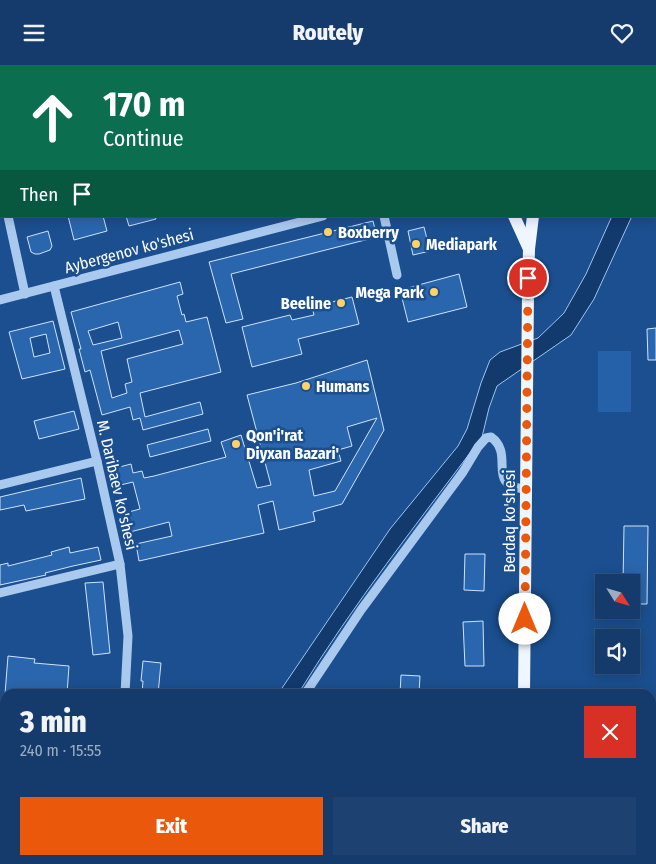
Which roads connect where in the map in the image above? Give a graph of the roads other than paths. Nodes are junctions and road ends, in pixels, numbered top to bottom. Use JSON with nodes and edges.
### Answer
{"nodes":[{"id":1,"x":8,"y":217,"type":"edge"},
{"id":2,"x":319,"y":217,"type":"edge"},
{"id":3,"x":384,"y":217,"type":"edge"},
{"id":4,"x":514,"y":217,"type":"edge"},
{"id":5,"x":533,"y":217,"type":"edge"},
{"id":6,"x":529,"y":249,"type":"junction"},
{"id":7,"x":397,"y":275,"type":"dead end"},
{"id":8,"x":54,"y":286,"type":"junction"},
{"id":9,"x":25,"y":294,"type":"junction"},
{"id":10,"x":0,"y":300,"type":"edge"},
{"id":11,"x":97,"y":461,"type":"junction"},
{"id":12,"x":0,"y":485,"type":"edge"},
{"id":13,"x":526,"y":489,"type":"junction"},
{"id":14,"x":120,"y":564,"type":"junction"},
{"id":15,"x":0,"y":593,"type":"edge"},
{"id":16,"x":125,"y":689,"type":"edge"},
{"id":17,"x":308,"y":689,"type":"edge"},
{"id":18,"x":524,"y":689,"type":"edge"}],
"edges":[{"from":1,"to":9,"type":"street"},
{"from":2,"to":8,"type":"street","name":"Aybergenov ko'shesi"},
{"from":3,"to":7,"type":"street"},
{"from":4,"to":6,"type":"main road"},
{"from":5,"to":6,"type":"main road","name":"Berdaq ko'shesi"},
{"from":6,"to":13,"type":"main road","name":"Berdaq ko'shesi"},
{"from":8,"to":9,"type":"street","name":"Aybergenov ko'shesi"},
{"from":8,"to":11,"type":"street","name":"M. Daribaev ko'shesi"},
{"from":9,"to":10,"type":"street","name":"Aybergenov ko'shesi"},
{"from":11,"to":12,"type":"street"},
{"from":11,"to":14,"type":"street","name":"M. Daribaev ko'shesi"},
{"from":13,"to":17,"type":"street"},
{"from":13,"to":18,"type":"main road","name":"Berdaq ko'shesi"},
{"from":14,"to":15,"type":"street"},
{"from":14,"to":16,"type":"street","name":"M. Daribaev ko'shesi"}]}
